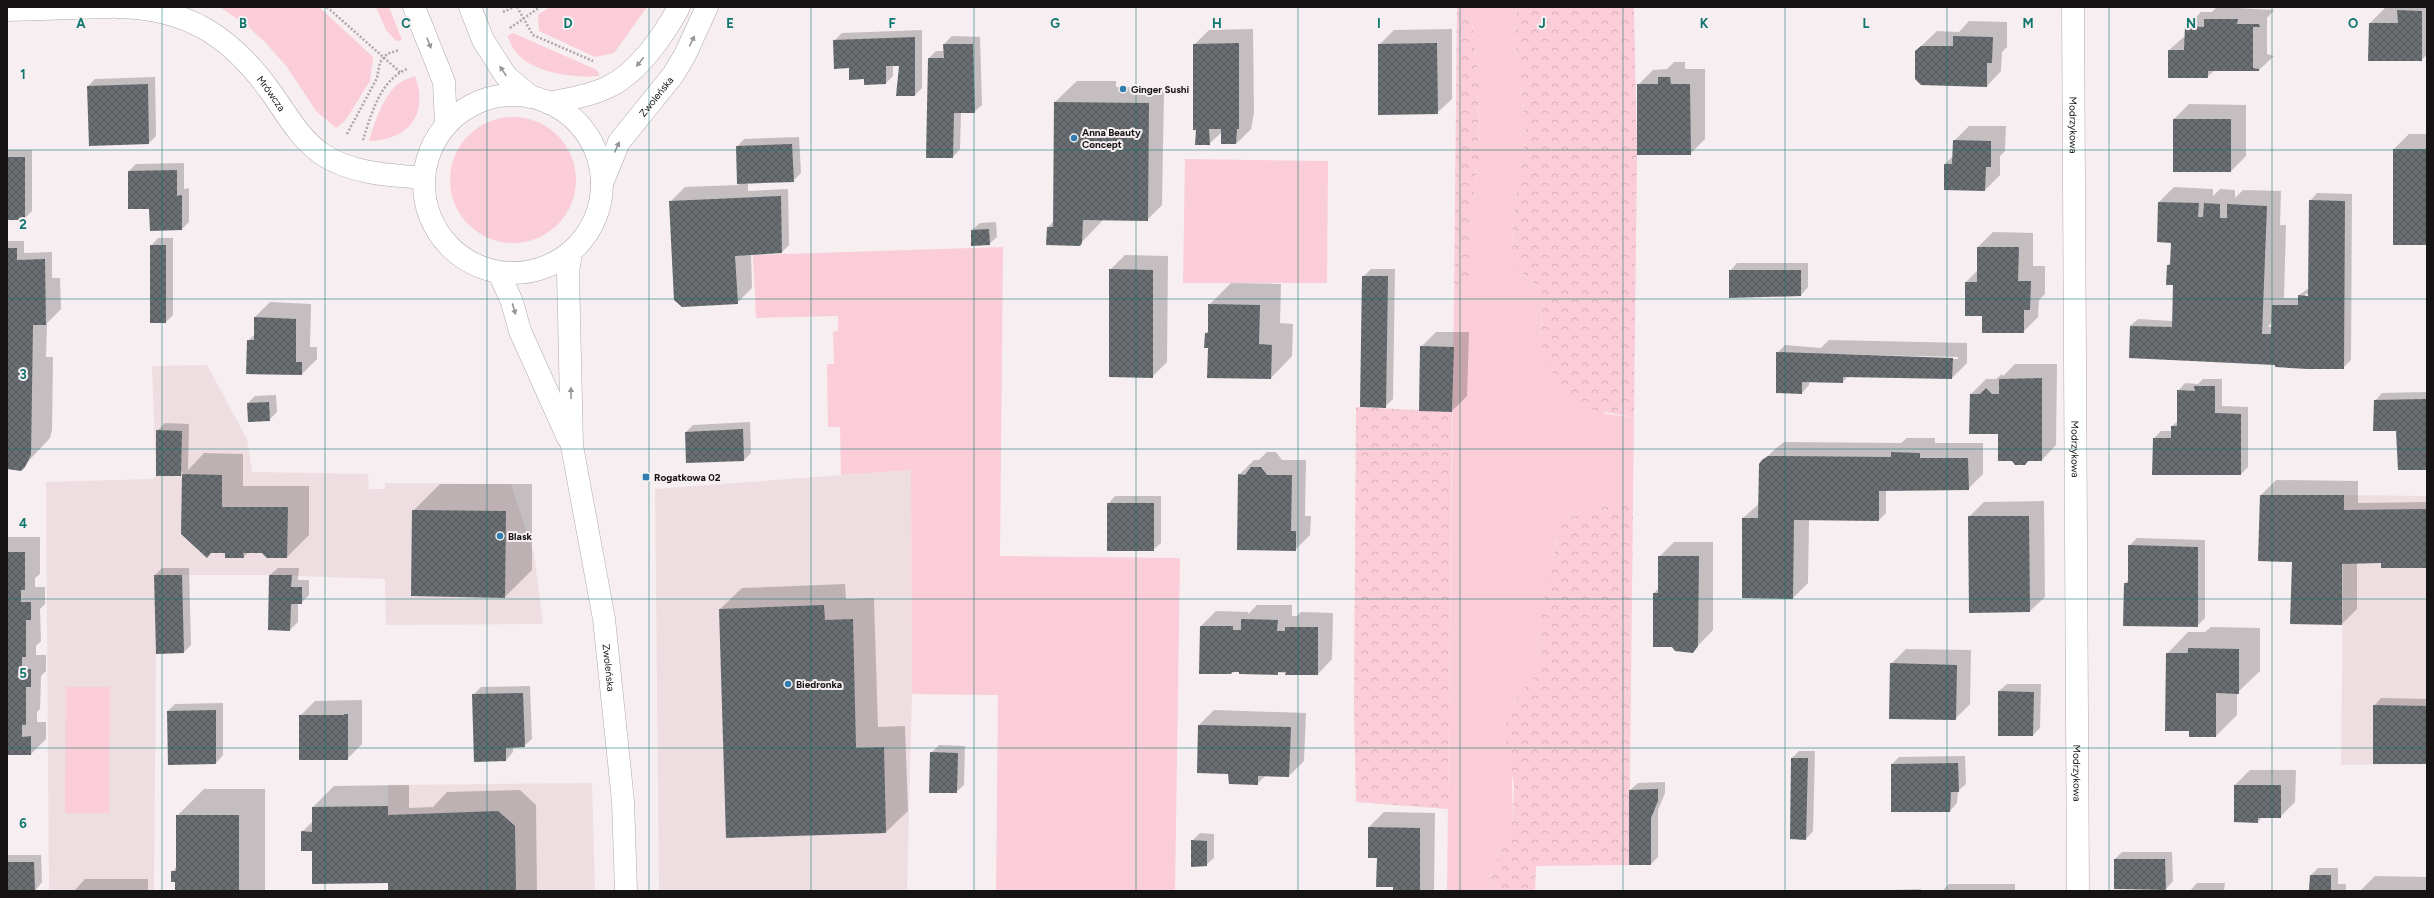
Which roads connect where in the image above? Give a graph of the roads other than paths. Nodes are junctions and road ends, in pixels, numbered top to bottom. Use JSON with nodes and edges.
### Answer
{"nodes":[{"id":1,"x":109,"y":7,"type":"edge"},
{"id":2,"x":116,"y":7,"type":"edge"},
{"id":3,"x":414,"y":7,"type":"edge"},
{"id":4,"x":470,"y":7,"type":"edge"},
{"id":5,"x":679,"y":7,"type":"edge"},
{"id":6,"x":707,"y":7,"type":"edge"},
{"id":7,"x":2073,"y":7,"type":"edge"},
{"id":8,"x":7,"y":10,"type":"edge"},
{"id":9,"x":540,"y":100,"type":"junction"},
{"id":10,"x":446,"y":125,"type":"junction"},
{"id":11,"x":424,"y":178,"type":"junction"},
{"id":12,"x":602,"y":183,"type":"junction"},
{"id":13,"x":571,"y":252,"type":"junction"},
{"id":14,"x":499,"y":273,"type":"junction"},
{"id":15,"x":572,"y":446,"type":"junction"},
{"id":16,"x":626,"y":891,"type":"edge"},
{"id":17,"x":2078,"y":891,"type":"edge"}],
"edges":[{"from":1,"to":8,"type":"street"},
{"from":2,"to":11,"type":"street","name":"Mrówcza"},
{"from":3,"to":10,"type":"street","one_way":true},
{"from":9,"to":4,"type":"street","one_way":true},
{"from":5,"to":9,"type":"street","one_way":true},
{"from":12,"to":6,"type":"street","name":"Zwoleńska","one_way":true},
{"from":7,"to":17,"type":"street","name":"Modrzykowa"},
{"from":9,"to":10,"type":"street"},
{"from":9,"to":12,"type":"street"},
{"from":10,"to":11,"type":"street"},
{"from":11,"to":14,"type":"street"},
{"from":12,"to":13,"type":"street"},
{"from":13,"to":14,"type":"street"},
{"from":15,"to":13,"type":"street","name":"Zwoleńska","one_way":true},
{"from":14,"to":15,"type":"street","name":"Zwoleńska","one_way":true},
{"from":15,"to":16,"type":"street","name":"Zwoleńska"}]}
